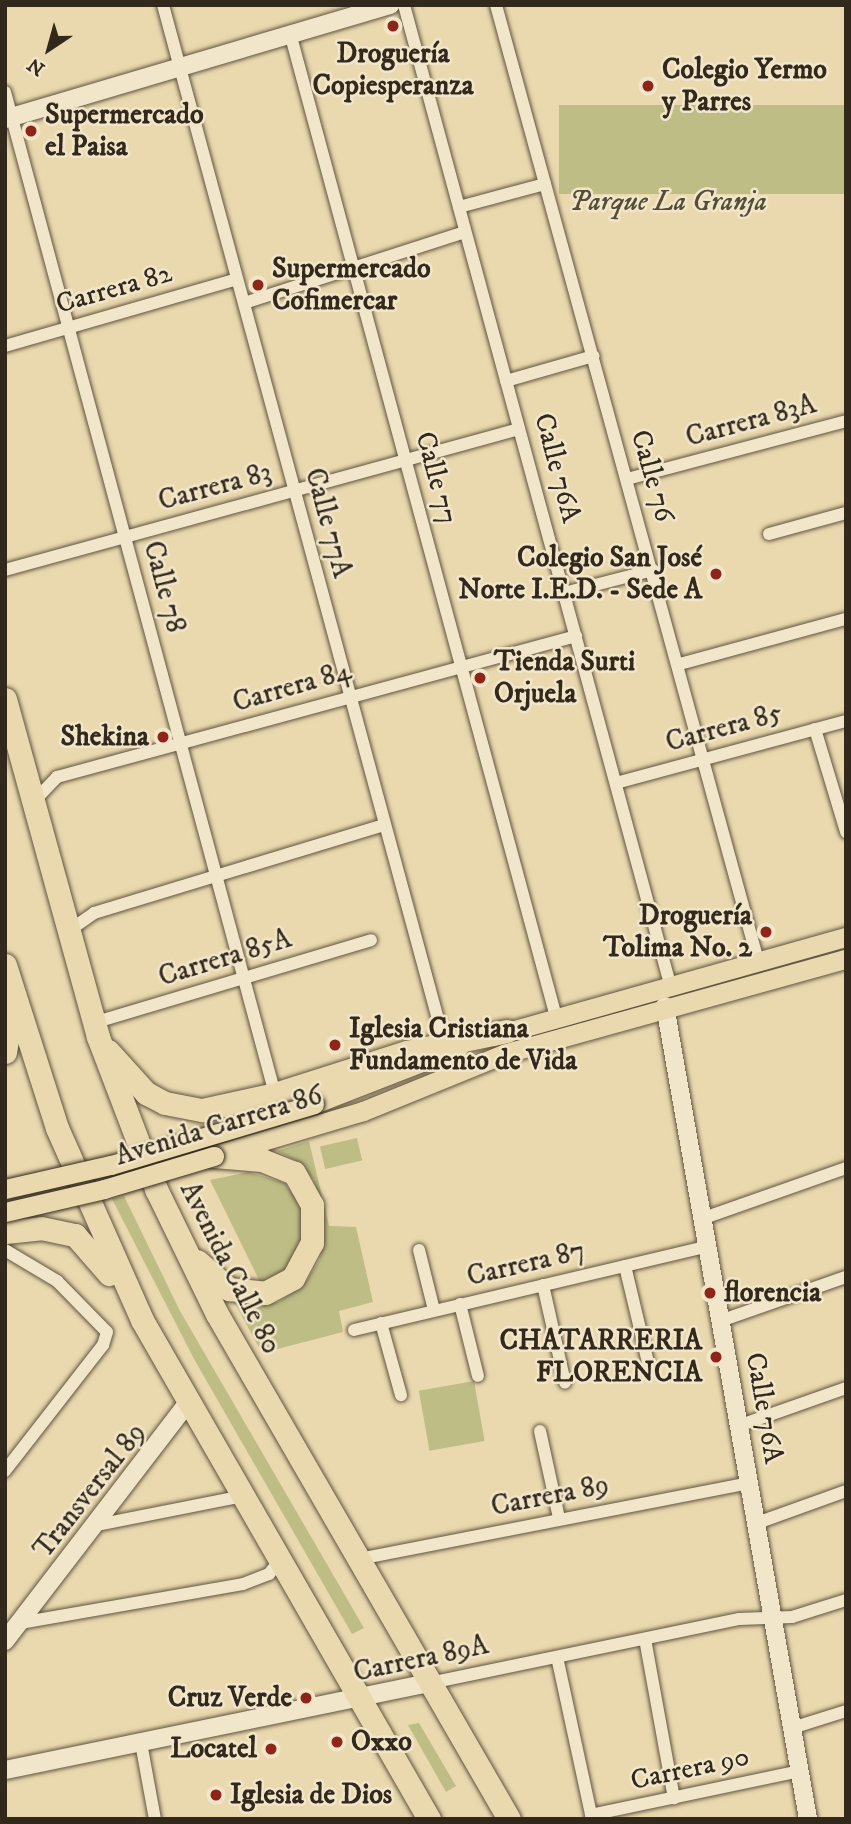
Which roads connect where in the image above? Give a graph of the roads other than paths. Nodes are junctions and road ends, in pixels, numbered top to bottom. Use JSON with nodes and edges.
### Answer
{"nodes":[{"id":1,"x":163,"y":5,"type":"edge"},
{"id":2,"x":391,"y":5,"type":"edge"},
{"id":3,"x":404,"y":5,"type":"edge"},
{"id":4,"x":496,"y":5,"type":"edge"},
{"id":5,"x":290,"y":33,"type":"junction"},
{"id":6,"x":179,"y":65,"type":"junction"},
{"id":7,"x":5,"y":92,"type":"edge"},
{"id":8,"x":8,"y":118,"type":"edge"},
{"id":9,"x":545,"y":184,"type":"junction"},
{"id":10,"x":459,"y":207,"type":"junction"},
{"id":11,"x":465,"y":232,"type":"junction"},
{"id":12,"x":354,"y":268,"type":"junction"},
{"id":13,"x":237,"y":279,"type":"junction"},
{"id":14,"x":244,"y":303,"type":"junction"},
{"id":15,"x":69,"y":328,"type":"junction"},
{"id":16,"x":5,"y":346,"type":"edge"},
{"id":17,"x":593,"y":356,"type":"junction"},
{"id":18,"x":506,"y":381,"type":"junction"},
{"id":19,"x":846,"y":421,"type":"edge"},
{"id":20,"x":519,"y":429,"type":"junction"},
{"id":21,"x":406,"y":460,"type":"junction"},
{"id":22,"x":627,"y":479,"type":"junction"},
{"id":23,"x":293,"y":491,"type":"junction"},
{"id":24,"x":846,"y":513,"type":"edge"},
{"id":25,"x":769,"y":534,"type":"dead end"},
{"id":26,"x":125,"y":537,"type":"junction"},
{"id":27,"x":5,"y":570,"type":"edge"},
{"id":28,"x":653,"y":570,"type":"junction"},
{"id":29,"x":564,"y":593,"type":"junction"},
{"id":30,"x":846,"y":619,"type":"edge"},
{"id":31,"x":576,"y":636,"type":"junction"},
{"id":32,"x":680,"y":664,"type":"junction"},
{"id":33,"x":461,"y":665,"type":"junction"},
{"id":34,"x":349,"y":697,"type":"junction"},
{"id":35,"x":5,"y":699,"type":"edge"},
{"id":36,"x":846,"y":721,"type":"edge"},
{"id":37,"x":815,"y":729,"type":"junction"},
{"id":38,"x":181,"y":744,"type":"junction"},
{"id":39,"x":704,"y":759,"type":"junction"},
{"id":40,"x":616,"y":783,"type":"junction"},
{"id":41,"x":33,"y":802,"type":"junction"},
{"id":42,"x":384,"y":825,"type":"junction"},
{"id":43,"x":846,"y":832,"type":"edge"},
{"id":44,"x":217,"y":877,"type":"junction"},
{"id":45,"x":67,"y":932,"type":"junction"},
{"id":46,"x":846,"y":937,"type":"edge"},
{"id":47,"x":371,"y":940,"type":"dead end"},
{"id":48,"x":846,"y":959,"type":"edge"},
{"id":49,"x":758,"y":961,"type":"junction"},
{"id":50,"x":5,"y":965,"type":"edge"},
{"id":51,"x":244,"y":978,"type":"junction"},
{"id":52,"x":670,"y":984,"type":"junction"},
{"id":53,"x":14,"y":995,"type":"junction"},
{"id":54,"x":665,"y":1006,"type":"junction"},
{"id":55,"x":556,"y":1017,"type":"junction"},
{"id":56,"x":95,"y":1030,"type":"junction"},
{"id":57,"x":507,"y":1031,"type":"joint"},
{"id":58,"x":445,"y":1048,"type":"junction"},
{"id":59,"x":5,"y":1052,"type":"edge"},
{"id":60,"x":275,"y":1094,"type":"junction"},
{"id":61,"x":214,"y":1156,"type":"junction"},
{"id":62,"x":846,"y":1168,"type":"edge"},
{"id":63,"x":5,"y":1189,"type":"edge"},
{"id":64,"x":5,"y":1212,"type":"edge"},
{"id":65,"x":704,"y":1218,"type":"junction"},
{"id":66,"x":5,"y":1232,"type":"edge"},
{"id":67,"x":180,"y":1244,"type":"junction"},
{"id":68,"x":709,"y":1246,"type":"junction"},
{"id":69,"x":5,"y":1250,"type":"edge"},
{"id":70,"x":419,"y":1250,"type":"dead end"},
{"id":71,"x":625,"y":1266,"type":"junction"},
{"id":72,"x":846,"y":1277,"type":"edge"},
{"id":73,"x":544,"y":1285,"type":"junction"},
{"id":74,"x":460,"y":1304,"type":"junction"},
{"id":75,"x":434,"y":1310,"type":"junction"},
{"id":76,"x":142,"y":1320,"type":"junction"},
{"id":77,"x":723,"y":1320,"type":"junction"},
{"id":78,"x":381,"y":1323,"type":"junction"},
{"id":79,"x":354,"y":1330,"type":"dead end"},
{"id":80,"x":649,"y":1367,"type":"dead end"},
{"id":81,"x":478,"y":1376,"type":"dead end"},
{"id":82,"x":565,"y":1383,"type":"dead end"},
{"id":83,"x":846,"y":1388,"type":"edge"},
{"id":84,"x":401,"y":1395,"type":"dead end"},
{"id":85,"x":187,"y":1404,"type":"junction"},
{"id":86,"x":741,"y":1425,"type":"junction"},
{"id":87,"x":540,"y":1431,"type":"dead end"},
{"id":88,"x":5,"y":1471,"type":"edge"},
{"id":89,"x":751,"y":1483,"type":"junction"},
{"id":90,"x":846,"y":1491,"type":"edge"},
{"id":91,"x":243,"y":1496,"type":"junction"},
{"id":92,"x":559,"y":1518,"type":"junction"},
{"id":93,"x":757,"y":1522,"type":"junction"},
{"id":94,"x":97,"y":1525,"type":"junction"},
{"id":95,"x":359,"y":1559,"type":"junction"},
{"id":96,"x":280,"y":1560,"type":"junction"},
{"id":97,"x":846,"y":1600,"type":"edge"},
{"id":98,"x":773,"y":1620,"type":"junction"},
{"id":99,"x":20,"y":1623,"type":"junction"},
{"id":100,"x":645,"y":1639,"type":"junction"},
{"id":101,"x":5,"y":1641,"type":"edge"},
{"id":102,"x":557,"y":1657,"type":"junction"},
{"id":103,"x":430,"y":1683,"type":"junction"},
{"id":104,"x":360,"y":1699,"type":"junction"},
{"id":105,"x":846,"y":1711,"type":"edge"},
{"id":106,"x":792,"y":1728,"type":"junction"},
{"id":107,"x":141,"y":1743,"type":"junction"},
{"id":108,"x":5,"y":1770,"type":"edge"},
{"id":109,"x":800,"y":1771,"type":"junction"},
{"id":110,"x":674,"y":1798,"type":"junction"},
{"id":111,"x":592,"y":1817,"type":"edge"},
{"id":112,"x":155,"y":1819,"type":"edge"},
{"id":113,"x":429,"y":1819,"type":"edge"},
{"id":114,"x":509,"y":1819,"type":"edge"},
{"id":115,"x":807,"y":1819,"type":"edge"}],
"edges":[{"from":1,"to":6,"type":"street","name":"Calle 77A"},
{"from":2,"to":5,"type":"street"},
{"from":3,"to":10,"type":"street","name":"Calle 76A"},
{"from":4,"to":9,"type":"street","name":"Calle 76"},
{"from":5,"to":6,"type":"street"},
{"from":5,"to":12,"type":"street","name":"Calle 77"},
{"from":6,"to":8,"type":"street"},
{"from":6,"to":13,"type":"street","name":"Calle 77A"},
{"from":7,"to":8,"type":"street","name":"Calle 78"},
{"from":8,"to":15,"type":"street","name":"Calle 78"},
{"from":9,"to":10,"type":"street"},
{"from":9,"to":17,"type":"street","name":"Calle 76"},
{"from":10,"to":11,"type":"street","name":"Calle 76A"},
{"from":11,"to":12,"type":"street"},
{"from":11,"to":18,"type":"street","name":"Calle 76A"},
{"from":12,"to":14,"type":"street"},
{"from":12,"to":21,"type":"street","name":"Calle 77"},
{"from":13,"to":14,"type":"street","name":"Calle 77A"},
{"from":13,"to":15,"type":"street","name":"Carrera 82"},
{"from":14,"to":23,"type":"street","name":"Calle 77A"},
{"from":15,"to":16,"type":"street","name":"Carrera 82"},
{"from":15,"to":26,"type":"street","name":"Calle 78"},
{"from":17,"to":18,"type":"street"},
{"from":17,"to":22,"type":"street","name":"Calle 76"},
{"from":18,"to":20,"type":"street","name":"Calle 76A"},
{"from":19,"to":22,"type":"street","name":"Carrera 83A"},
{"from":20,"to":21,"type":"street","name":"Carrera 83"},
{"from":20,"to":29,"type":"street","name":"Calle 76A"},
{"from":21,"to":23,"type":"street","name":"Carrera 83"},
{"from":21,"to":33,"type":"street","name":"Calle 77"},
{"from":22,"to":28,"type":"street","name":"Calle 76"},
{"from":23,"to":26,"type":"street","name":"Carrera 83"},
{"from":23,"to":34,"type":"street","name":"Calle 77A"},
{"from":24,"to":25,"type":"street"},
{"from":26,"to":27,"type":"street","name":"Carrera 83"},
{"from":26,"to":38,"type":"street","name":"Calle 78"},
{"from":28,"to":29,"type":"street"},
{"from":28,"to":32,"type":"street","name":"Calle 76"},
{"from":29,"to":31,"type":"street","name":"Calle 76A"},
{"from":30,"to":32,"type":"street"},
{"from":31,"to":33,"type":"street","name":"Carrera 84"},
{"from":31,"to":40,"type":"street","name":"Calle 76A"},
{"from":32,"to":39,"type":"street","name":"Calle 76"},
{"from":33,"to":34,"type":"street","name":"Carrera 84"},
{"from":33,"to":55,"type":"street","name":"Calle 77"},
{"from":34,"to":38,"type":"street","name":"Carrera 84"},
{"from":34,"to":42,"type":"street","name":"Calle 77A"},
{"from":35,"to":41,"type":"highway","name":"Avenida Calle 80"},
{"from":36,"to":37,"type":"street","name":"Carrera 85"},
{"from":37,"to":39,"type":"street","name":"Carrera 85"},
{"from":37,"to":43,"type":"street"},
{"from":38,"to":41,"type":"street","name":"Carrera 84"},
{"from":38,"to":44,"type":"street","name":"Calle 78"},
{"from":39,"to":40,"type":"street","name":"Carrera 85"},
{"from":39,"to":49,"type":"street","name":"Calle 76"},
{"from":40,"to":52,"type":"street","name":"Calle 76A"},
{"from":41,"to":45,"type":"highway","name":"Avenida Calle 80"},
{"from":42,"to":44,"type":"street"},
{"from":42,"to":58,"type":"street","name":"Calle 77A"},
{"from":44,"to":45,"type":"street"},
{"from":44,"to":51,"type":"street","name":"Calle 78"},
{"from":45,"to":56,"type":"highway","name":"Avenida Calle 80"},
{"from":46,"to":49,"type":"main road"},
{"from":47,"to":51,"type":"street","name":"Carrera 85A"},
{"from":48,"to":54,"type":"main road","name":"Avenida Carrera 86"},
{"from":49,"to":52,"type":"main road"},
{"from":50,"to":53,"type":"highway"},
{"from":51,"to":56,"type":"street","name":"Carrera 85A"},
{"from":51,"to":60,"type":"street","name":"Calle 78"},
{"from":52,"to":55,"type":"main road"},
{"from":53,"to":59,"type":"highway"},
{"from":53,"to":76,"type":"highway"},
{"from":54,"to":61,"type":"main road","name":"Avenida Carrera 86"},
{"from":54,"to":65,"type":"street","name":"Calle 76A"},
{"from":55,"to":57,"type":"main road"},
{"from":56,"to":60,"type":"highway"},
{"from":56,"to":67,"type":"highway","name":"Avenida Calle 80"},
{"from":57,"to":58,"type":"highway"},
{"from":58,"to":60,"type":"highway"},
{"from":58,"to":63,"type":"main road","name":"Avenida Carrera 86","bridge":true},
{"from":61,"to":64,"type":"main road","name":"Avenida Carrera 86","bridge":true},
{"from":61,"to":67,"type":"highway"},
{"from":62,"to":65,"type":"street"},
{"from":65,"to":68,"type":"street","name":"Calle 76A"},
{"from":66,"to":76,"type":"highway"},
{"from":67,"to":95,"type":"highway","name":"Avenida Calle 80"},
{"from":68,"to":71,"type":"street","name":"Carrera 87"},
{"from":68,"to":77,"type":"street","name":"Calle 76A"},
{"from":69,"to":88,"type":"street"},
{"from":70,"to":75,"type":"street"},
{"from":71,"to":73,"type":"street","name":"Carrera 87"},
{"from":71,"to":80,"type":"street"},
{"from":72,"to":77,"type":"street"},
{"from":73,"to":74,"type":"street","name":"Carrera 87"},
{"from":73,"to":82,"type":"street"},
{"from":74,"to":75,"type":"street","name":"Carrera 87"},
{"from":74,"to":81,"type":"street"},
{"from":75,"to":78,"type":"street","name":"Carrera 87"},
{"from":76,"to":85,"type":"highway"},
{"from":77,"to":86,"type":"street","name":"Calle 76A"},
{"from":78,"to":79,"type":"street","name":"Carrera 87"},
{"from":78,"to":84,"type":"street"},
{"from":83,"to":86,"type":"street"},
{"from":85,"to":91,"type":"highway"},
{"from":85,"to":94,"type":"street","name":"Transversal 89"},
{"from":86,"to":89,"type":"street","name":"Calle 76A"},
{"from":87,"to":92,"type":"street"},
{"from":89,"to":92,"type":"street","name":"Carrera 89"},
{"from":89,"to":93,"type":"street","name":"Calle 76A"},
{"from":90,"to":93,"type":"street"},
{"from":91,"to":94,"type":"street"},
{"from":91,"to":96,"type":"highway"},
{"from":92,"to":95,"type":"street","name":"Carrera 89"},
{"from":93,"to":98,"type":"street","name":"Calle 76A"},
{"from":94,"to":99,"type":"street","name":"Transversal 89"},
{"from":95,"to":103,"type":"highway","name":"Avenida Calle 80"},
{"from":96,"to":99,"type":"street"},
{"from":96,"to":104,"type":"highway"},
{"from":97,"to":98,"type":"street","name":"Carrera 89A"},
{"from":98,"to":100,"type":"street","name":"Carrera 89A"},
{"from":98,"to":106,"type":"street","name":"Calle 76A"},
{"from":99,"to":101,"type":"street","name":"Transversal 89"},
{"from":100,"to":102,"type":"street","name":"Carrera 89A"},
{"from":100,"to":110,"type":"street"},
{"from":102,"to":103,"type":"street","name":"Carrera 89A"},
{"from":102,"to":111,"type":"street"},
{"from":103,"to":104,"type":"street","name":"Carrera 89A"},
{"from":103,"to":114,"type":"highway","name":"Avenida Calle 80"},
{"from":104,"to":107,"type":"street","name":"Carrera 89A"},
{"from":104,"to":113,"type":"highway"},
{"from":105,"to":106,"type":"street"},
{"from":106,"to":109,"type":"street","name":"Calle 76A"},
{"from":107,"to":108,"type":"street","name":"Carrera 89A"},
{"from":107,"to":112,"type":"street"},
{"from":109,"to":110,"type":"street","name":"Carrera 90"},
{"from":109,"to":115,"type":"street","name":"Calle 76A"},
{"from":110,"to":111,"type":"street","name":"Carrera 90"}]}
